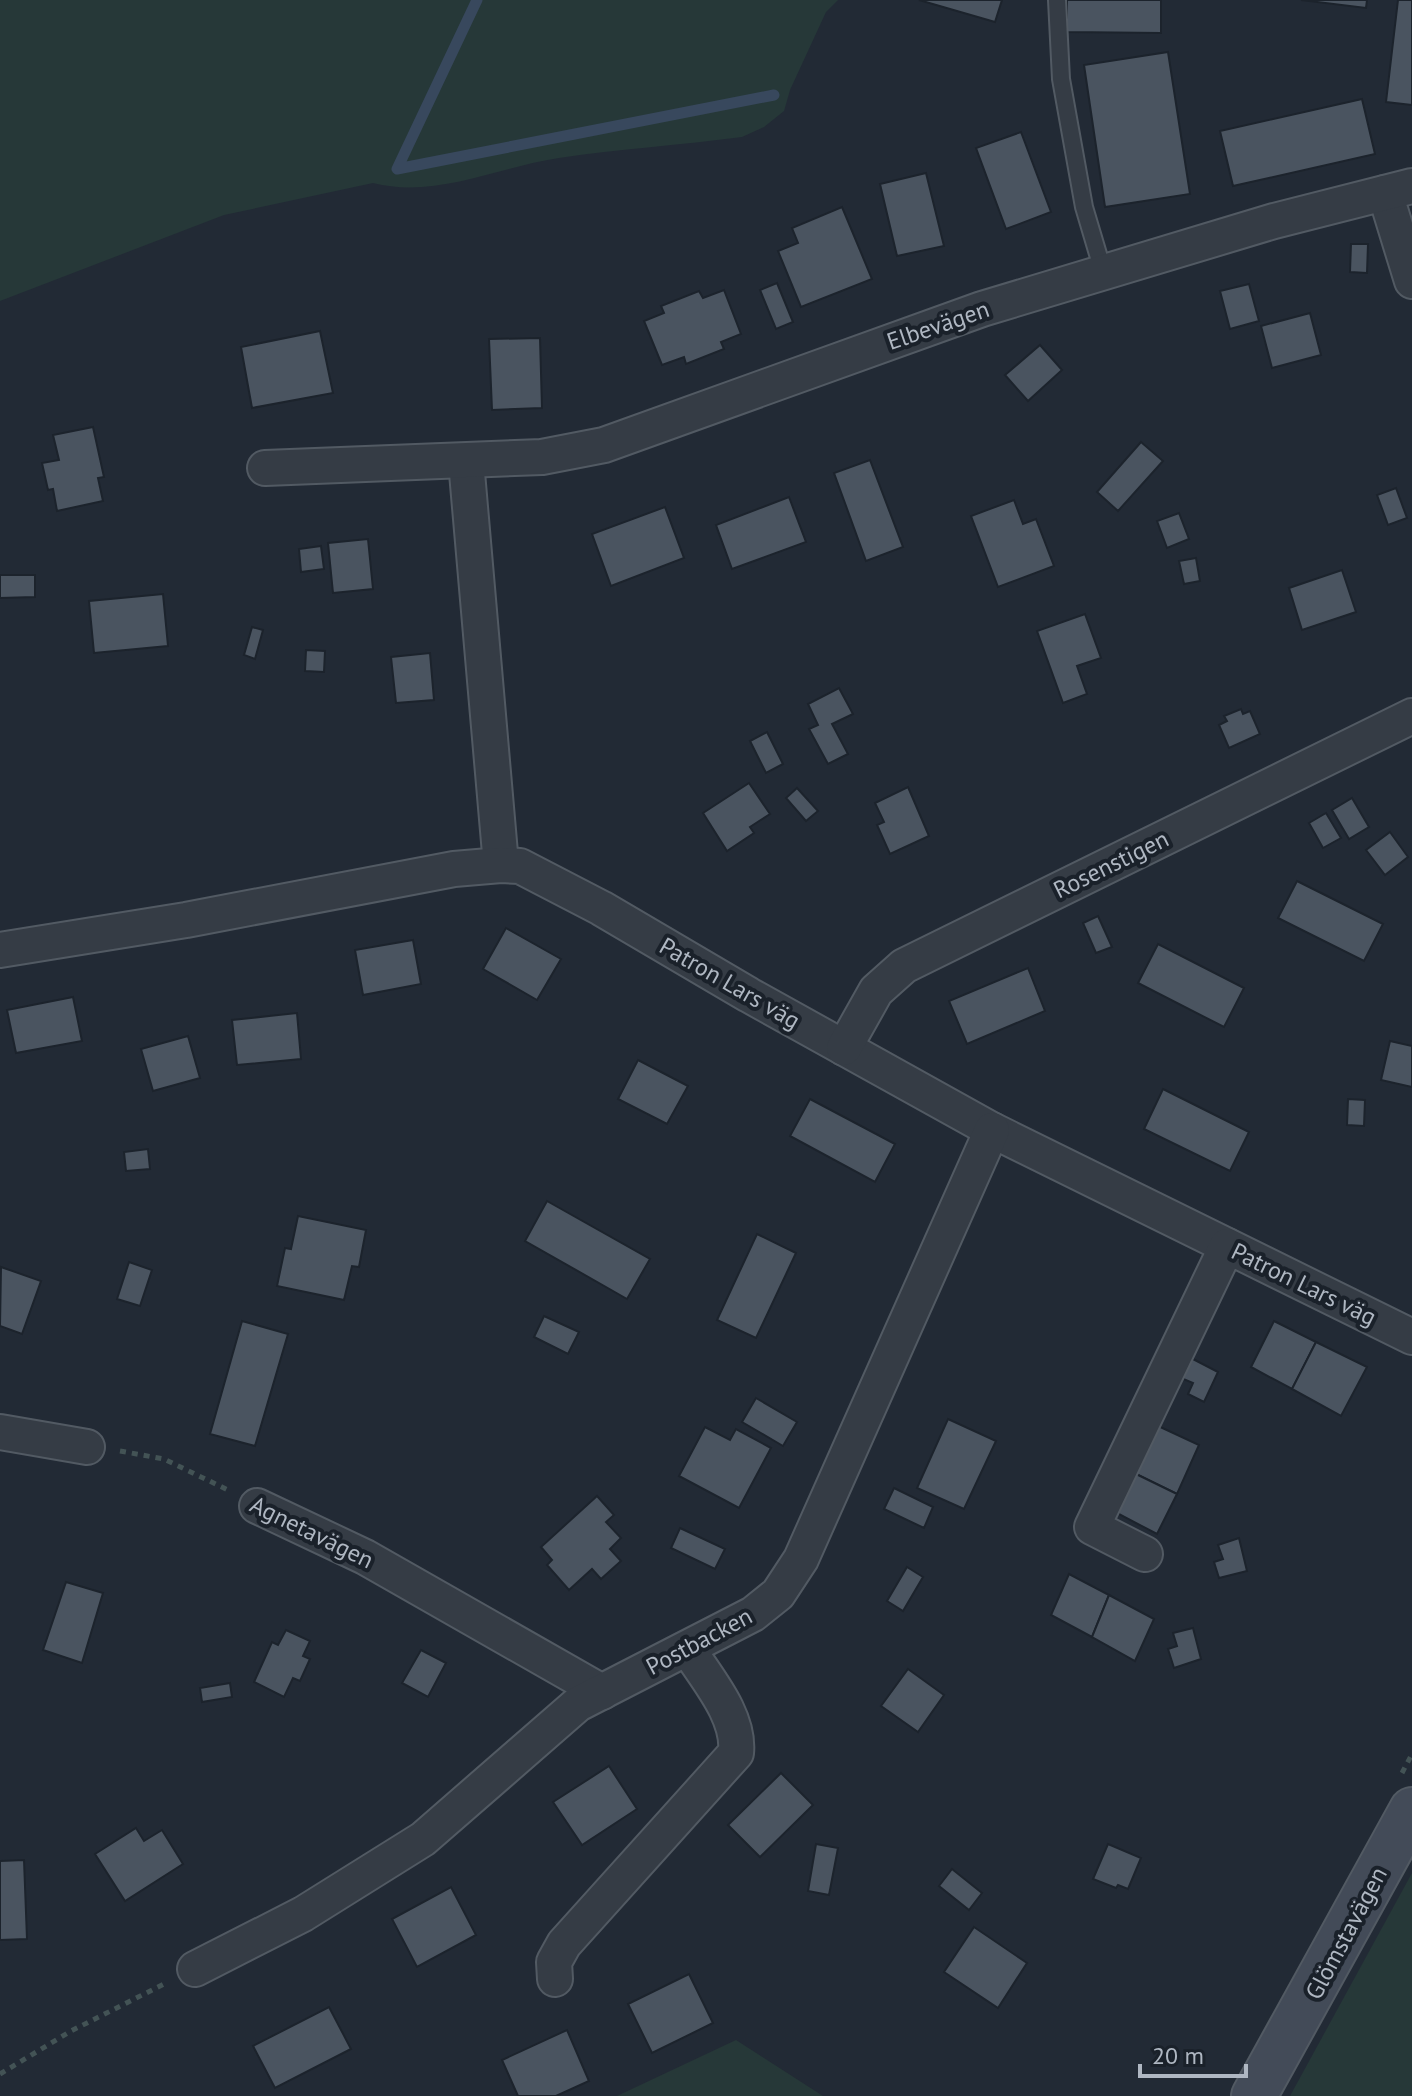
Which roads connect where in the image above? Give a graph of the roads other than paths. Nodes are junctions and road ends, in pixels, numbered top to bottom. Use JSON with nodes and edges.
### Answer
{"nodes":[{"id":1,"x":1057,"y":0,"type":"edge"},
{"id":2,"x":1399,"y":190,"type":"edge"},
{"id":3,"x":1103,"y":271,"type":"junction"},
{"id":4,"x":1412,"y":281,"type":"edge"},
{"id":5,"x":466,"y":461,"type":"junction"},
{"id":6,"x":265,"y":468,"type":"dead end"},
{"id":7,"x":1412,"y":716,"type":"edge"},
{"id":8,"x":501,"y":865,"type":"junction"},
{"id":9,"x":0,"y":950,"type":"edge"},
{"id":10,"x":844,"y":1048,"type":"junction"},
{"id":11,"x":992,"y":1130,"type":"junction"},
{"id":12,"x":1227,"y":1246,"type":"junction"},
{"id":13,"x":1412,"y":1337,"type":"edge"},
{"id":14,"x":0,"y":1432,"type":"edge"},
{"id":15,"x":87,"y":1447,"type":"road end"},
{"id":16,"x":257,"y":1506,"type":"road end"},
{"id":17,"x":1145,"y":1554,"type":"dead end"},
{"id":18,"x":688,"y":1649,"type":"junction"},
{"id":19,"x":602,"y":1692,"type":"junction"},
{"id":20,"x":1412,"y":1810,"type":"edge"},
{"id":21,"x":195,"y":1969,"type":"dead end"},
{"id":22,"x":555,"y":1979,"type":"dead end"},
{"id":23,"x":1254,"y":2096,"type":"edge"}],
"edges":[{"from":1,"to":3,"type":"lane"},
{"from":2,"to":3,"type":"street","name":"Elbevägen"},
{"from":2,"to":4,"type":"street"},
{"from":3,"to":5,"type":"street","name":"Elbevägen"},
{"from":5,"to":6,"type":"street","name":"Elbevägen"},
{"from":5,"to":8,"type":"street"},
{"from":7,"to":10,"type":"street","name":"Rosenstigen"},
{"from":8,"to":9,"type":"street","name":"Patron Lars väg"},
{"from":8,"to":10,"type":"street","name":"Patron Lars väg"},
{"from":10,"to":11,"type":"street","name":"Patron Lars väg"},
{"from":11,"to":12,"type":"street","name":"Patron Lars väg"},
{"from":11,"to":18,"type":"street","name":"Postbacken"},
{"from":12,"to":13,"type":"street","name":"Patron Lars väg"},
{"from":12,"to":17,"type":"street"},
{"from":14,"to":15,"type":"street"},
{"from":16,"to":19,"type":"street","name":"Agnetavägen"},
{"from":18,"to":19,"type":"street","name":"Postbacken"},
{"from":18,"to":22,"type":"street"},
{"from":19,"to":21,"type":"street","name":"Postbacken"},
{"from":20,"to":23,"type":"main road","name":"Glömstavägen"}]}
